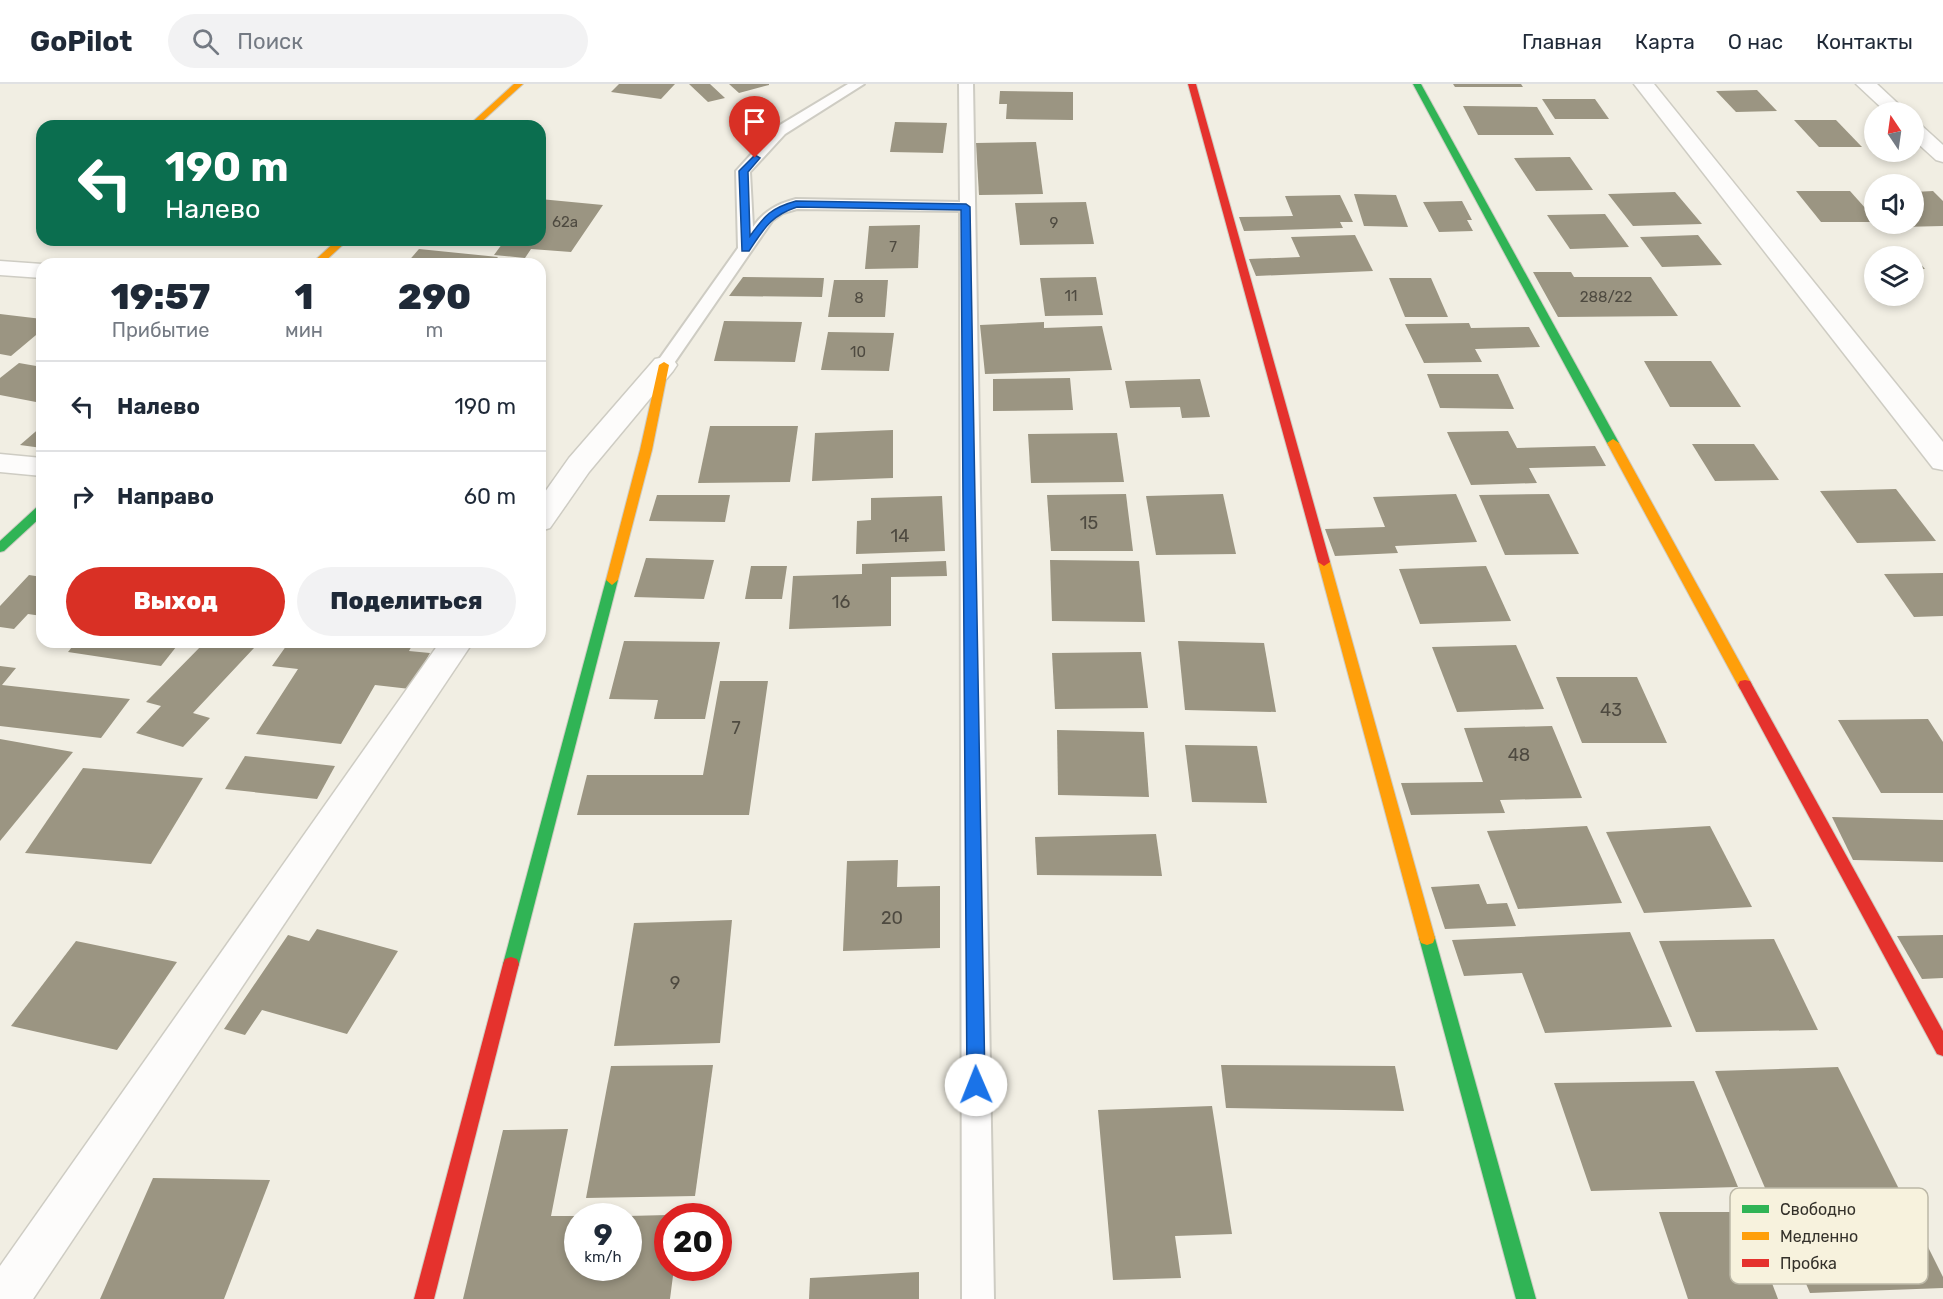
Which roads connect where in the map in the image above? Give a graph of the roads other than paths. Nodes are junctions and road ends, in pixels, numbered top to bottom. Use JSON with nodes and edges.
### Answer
{"nodes":[{"id":1,"x":519,"y":84,"type":"edge"},
{"id":2,"x":857,"y":84,"type":"edge"},
{"id":3,"x":966,"y":84,"type":"edge"},
{"id":4,"x":1192,"y":84,"type":"edge"},
{"id":5,"x":1417,"y":84,"type":"edge"},
{"id":6,"x":1644,"y":84,"type":"edge"},
{"id":7,"x":1866,"y":84,"type":"edge"},
{"id":8,"x":1886,"y":102,"type":"edge"},
{"id":9,"x":479,"y":120,"type":"edge"},
{"id":10,"x":1924,"y":138,"type":"edge"},
{"id":11,"x":1943,"y":156,"type":"edge"},
{"id":12,"x":966,"y":207,"type":"junction"},
{"id":13,"x":336,"y":246,"type":"edge"},
{"id":14,"x":746,"y":249,"type":"junction"},
{"id":15,"x":323,"y":258,"type":"edge"},
{"id":16,"x":0,"y":268,"type":"edge"},
{"id":17,"x":36,"y":271,"type":"edge"},
{"id":18,"x":664,"y":365,"type":"junction"},
{"id":19,"x":1943,"y":461,"type":"edge"},
{"id":20,"x":0,"y":463,"type":"edge"},
{"id":21,"x":36,"y":466,"type":"edge"},
{"id":22,"x":546,"y":512,"type":"edge"},
{"id":23,"x":36,"y":515,"type":"edge"},
{"id":24,"x":0,"y":548,"type":"edge"},
{"id":25,"x":453,"y":648,"type":"edge"},
{"id":26,"x":1943,"y":1048,"type":"edge"},
{"id":27,"x":5,"y":1299,"type":"edge"},
{"id":28,"x":424,"y":1299,"type":"edge"},
{"id":29,"x":978,"y":1299,"type":"edge"},
{"id":30,"x":1526,"y":1299,"type":"edge"}],
"edges":[{"from":1,"to":9,"type":"street"},
{"from":2,"to":14,"type":"lane"},
{"from":3,"to":12,"type":"lane"},
{"from":4,"to":30,"type":"street"},
{"from":5,"to":26,"type":"street"},
{"from":6,"to":19,"type":"street"},
{"from":7,"to":8,"type":"street"},
{"from":10,"to":11,"type":"street"},
{"from":12,"to":14,"type":"lane"},
{"from":12,"to":29,"type":"lane"},
{"from":13,"to":15,"type":"street"},
{"from":14,"to":18,"type":"lane"},
{"from":16,"to":17,"type":"street"},
{"from":18,"to":22,"type":"street"},
{"from":18,"to":28,"type":"street"},
{"from":20,"to":21,"type":"street"},
{"from":23,"to":24,"type":"street"},
{"from":25,"to":27,"type":"street"}]}
